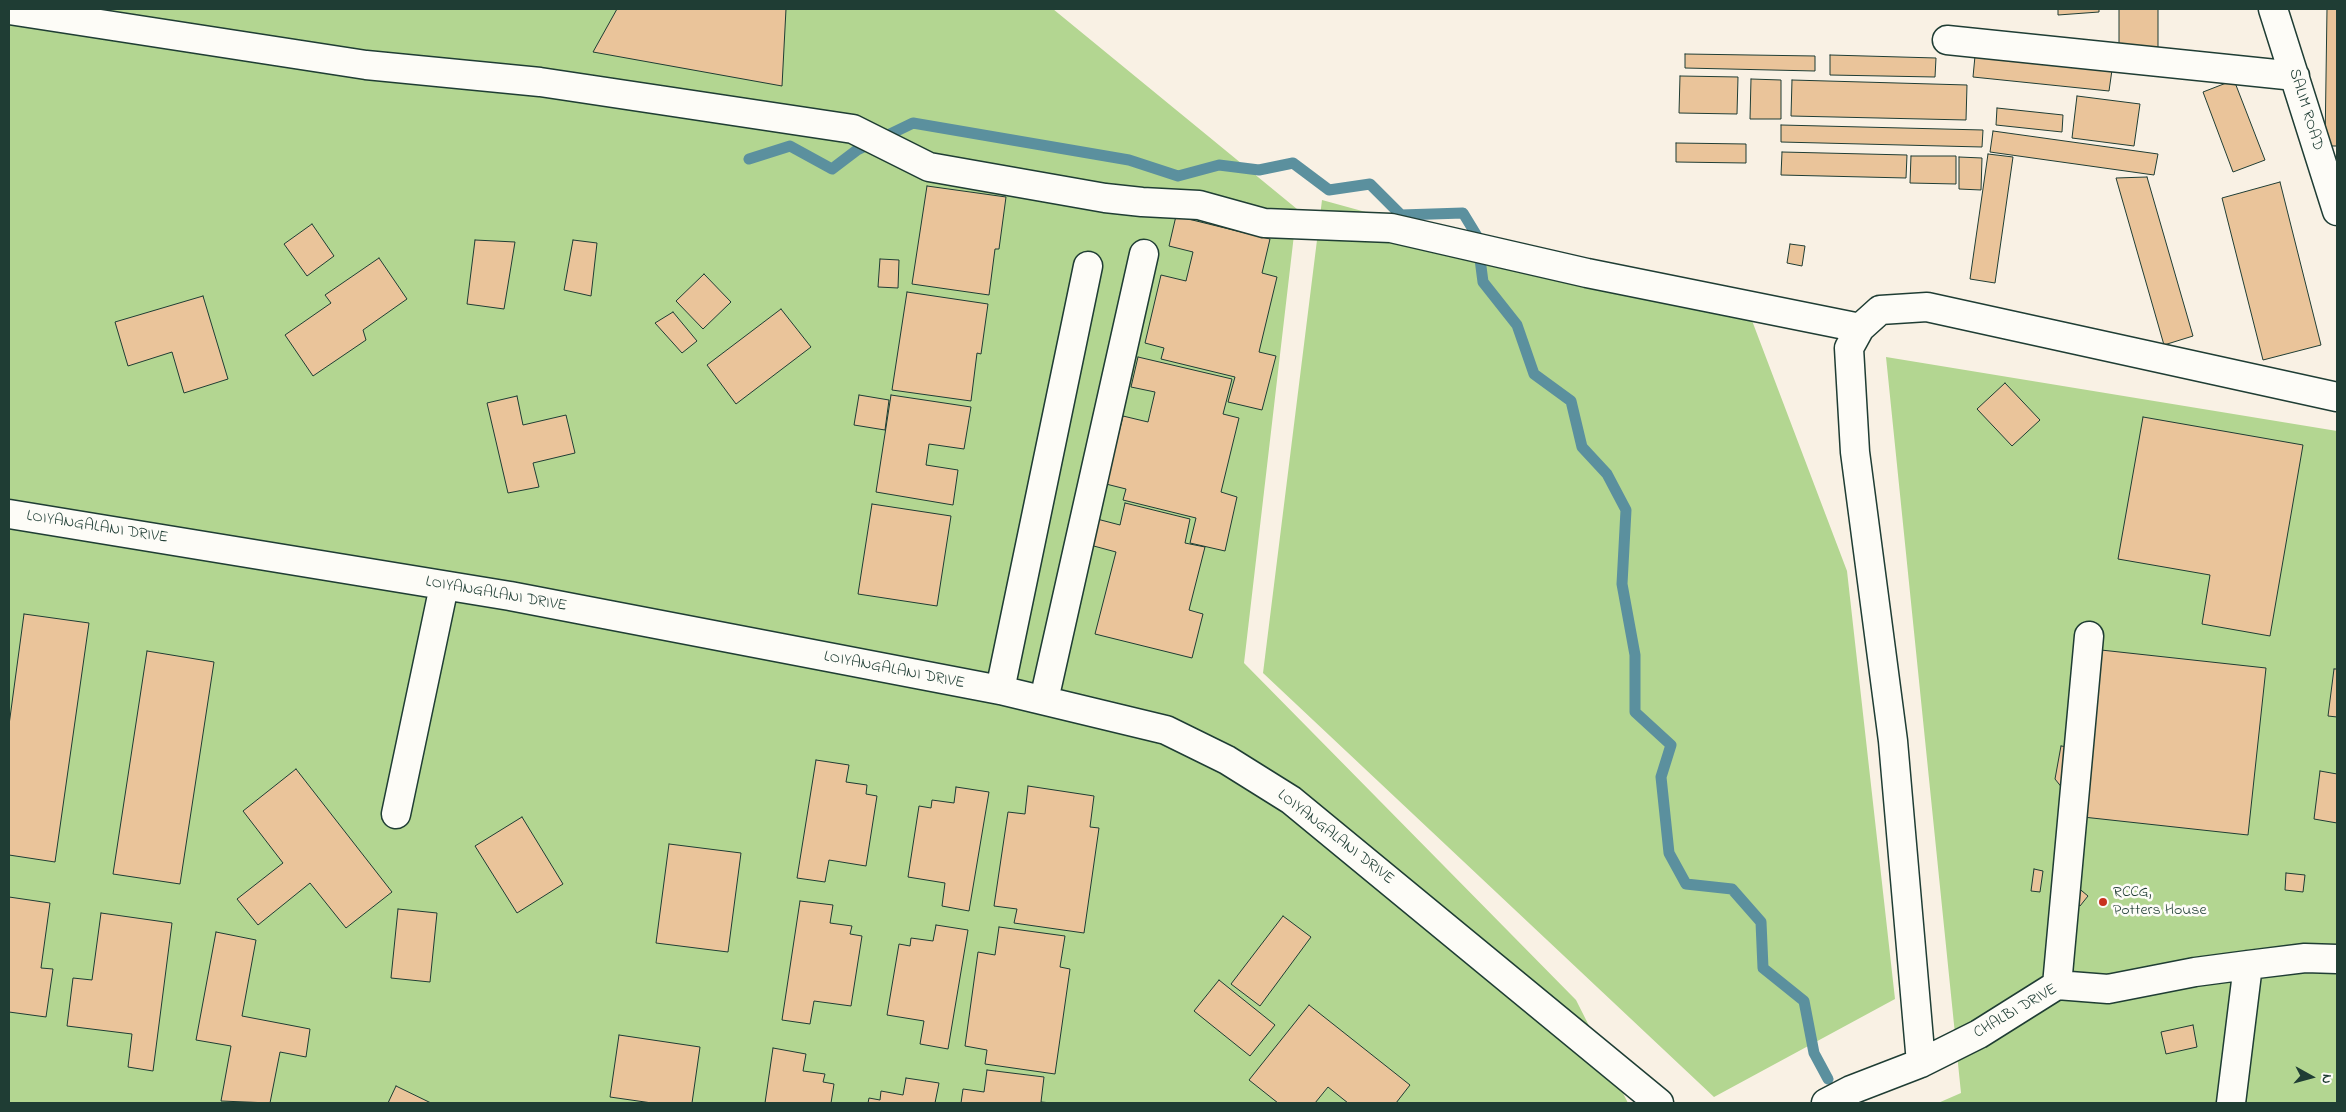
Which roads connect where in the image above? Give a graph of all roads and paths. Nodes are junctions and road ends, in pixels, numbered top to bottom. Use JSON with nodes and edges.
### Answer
{"nodes":[{"id":1,"x":2273,"y":9,"type":"edge"},
{"id":2,"x":9,"y":10,"type":"edge"},
{"id":3,"x":1946,"y":40,"type":"dead end"},
{"id":4,"x":2295,"y":76,"type":"junction"},
{"id":5,"x":2337,"y":210,"type":"edge"},
{"id":6,"x":1144,"y":254,"type":"dead end"},
{"id":7,"x":1088,"y":266,"type":"dead end"},
{"id":8,"x":1860,"y":328,"type":"junction"},
{"id":9,"x":2337,"y":397,"type":"edge"},
{"id":10,"x":9,"y":514,"type":"edge"},
{"id":11,"x":444,"y":586,"type":"junction"},
{"id":12,"x":2089,"y":636,"type":"dead end"},
{"id":13,"x":1000,"y":690,"type":"junction"},
{"id":14,"x":1044,"y":700,"type":"junction"},
{"id":15,"x":396,"y":814,"type":"dead end"},
{"id":16,"x":2337,"y":959,"type":"edge"},
{"id":17,"x":2248,"y":965,"type":"junction"},
{"id":18,"x":2057,"y":985,"type":"junction"},
{"id":19,"x":1921,"y":1063,"type":"junction"},
{"id":20,"x":1659,"y":1103,"type":"edge"},
{"id":21,"x":1826,"y":1103,"type":"edge"},
{"id":22,"x":2231,"y":1103,"type":"edge"}],
"edges":[{"from":1,"to":4,"type":"street","name":"SALIM ROAD"},
{"from":2,"to":8,"type":"street"},
{"from":3,"to":4,"type":"street"},
{"from":4,"to":5,"type":"street","name":"SALIM ROAD"},
{"from":6,"to":14,"type":"street"},
{"from":7,"to":13,"type":"street"},
{"from":8,"to":9,"type":"street"},
{"from":8,"to":19,"type":"street"},
{"from":10,"to":11,"type":"street","name":"LOIYANGALANI DRIVE"},
{"from":11,"to":13,"type":"street","name":"LOIYANGALANI DRIVE"},
{"from":11,"to":15,"type":"street"},
{"from":12,"to":18,"type":"street"},
{"from":13,"to":14,"type":"street","name":"LOIYANGALANI DRIVE"},
{"from":14,"to":20,"type":"street","name":"LOIYANGALANI DRIVE"},
{"from":16,"to":17,"type":"street","name":"CHALBI DRIVE"},
{"from":17,"to":18,"type":"street","name":"CHALBI DRIVE"},
{"from":17,"to":22,"type":"street"},
{"from":18,"to":19,"type":"street","name":"CHALBI DRIVE"},
{"from":19,"to":21,"type":"street","name":"CHALBI DRIVE"}]}
